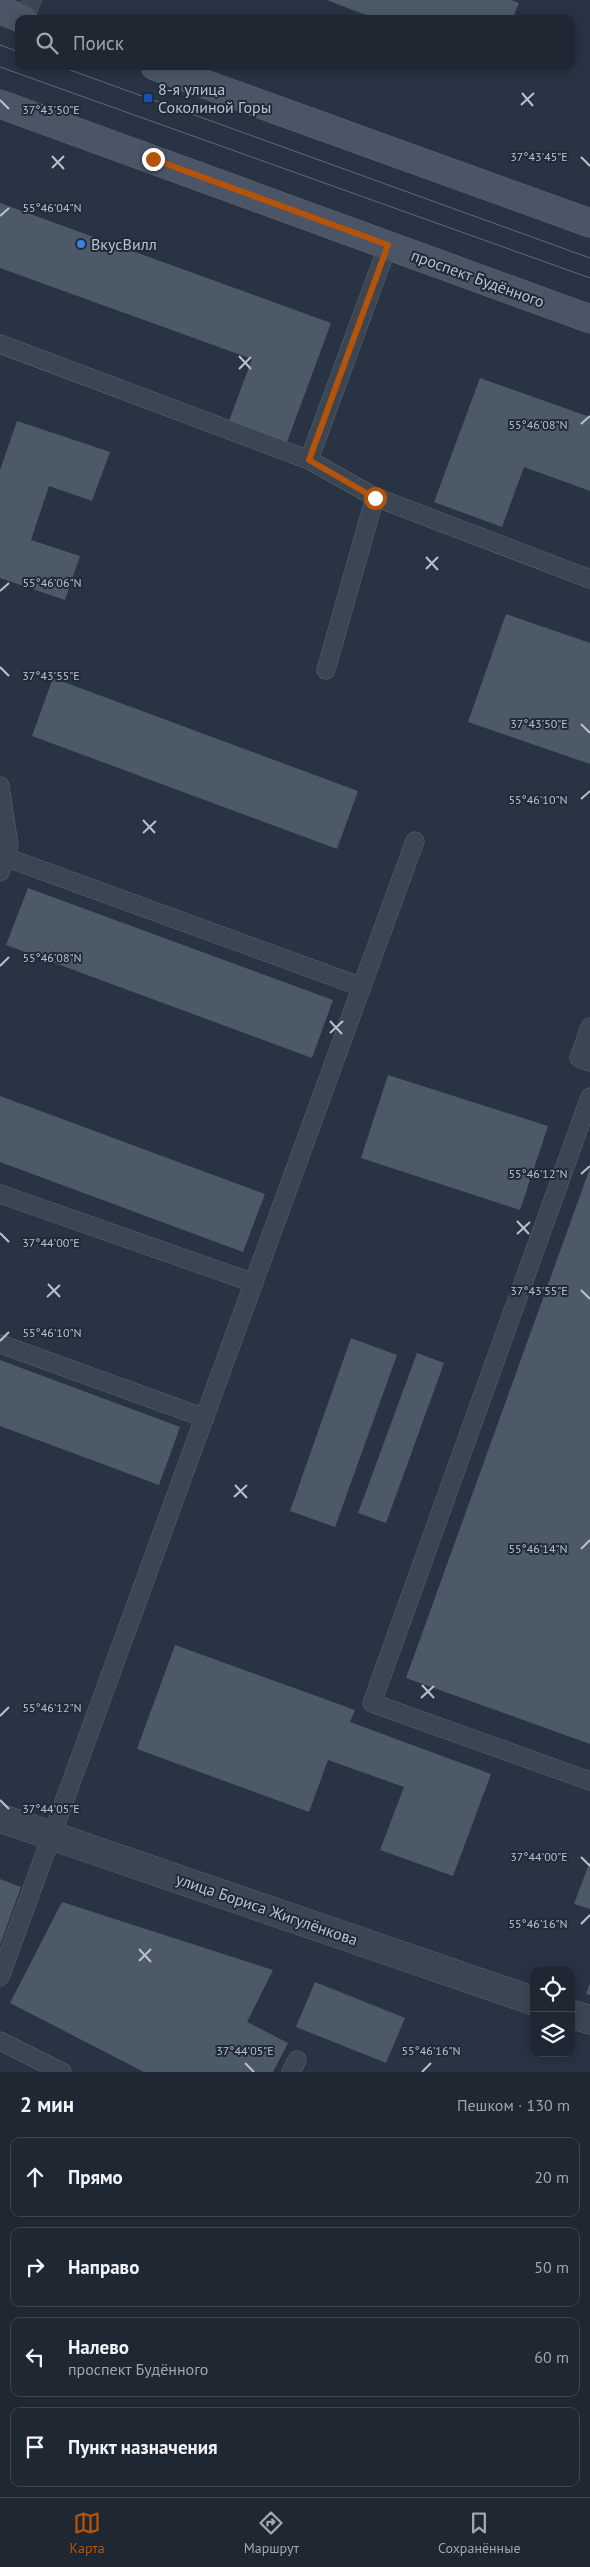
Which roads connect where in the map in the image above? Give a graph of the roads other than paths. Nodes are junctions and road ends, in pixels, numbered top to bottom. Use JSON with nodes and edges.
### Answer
{"nodes":[{"id":1,"x":32,"y":0,"type":"edge"},
{"id":2,"x":0,"y":10,"type":"edge"},
{"id":3,"x":26,"y":15,"type":"edge"},
{"id":4,"x":15,"y":16,"type":"edge"},
{"id":5,"x":166,"y":70,"type":"edge"},
{"id":6,"x":0,"y":104,"type":"edge"},
{"id":7,"x":590,"y":223,"type":"edge"},
{"id":8,"x":388,"y":245,"type":"junction"},
{"id":9,"x":590,"y":319,"type":"edge"},
{"id":10,"x":0,"y":344,"type":"edge"},
{"id":11,"x":309,"y":460,"type":"junction"},
{"id":12,"x":375,"y":498,"type":"junction"},
{"id":13,"x":590,"y":579,"type":"edge"},
{"id":14,"x":326,"y":670,"type":"dead end"},
{"id":15,"x":0,"y":786,"type":"edge"},
{"id":16,"x":415,"y":841,"type":"dead end"},
{"id":17,"x":3,"y":865,"type":"edge"},
{"id":18,"x":362,"y":987,"type":"junction"},
{"id":19,"x":590,"y":1027,"type":"edge"},
{"id":20,"x":590,"y":1062,"type":"edge"},
{"id":21,"x":590,"y":1097,"type":"edge"},
{"id":22,"x":0,"y":1194,"type":"edge"},
{"id":23,"x":254,"y":1283,"type":"junction"},
{"id":24,"x":0,"y":1344,"type":"edge"},
{"id":25,"x":205,"y":1418,"type":"junction"},
{"id":26,"x":590,"y":1781,"type":"edge"},
{"id":27,"x":0,"y":1818,"type":"edge"},
{"id":28,"x":52,"y":1836,"type":"junction"},
{"id":29,"x":0,"y":1977,"type":"edge"},
{"id":30,"x":530,"y":2000,"type":"edge"},
{"id":31,"x":575,"y":2015,"type":"edge"},
{"id":32,"x":590,"y":2020,"type":"edge"},
{"id":33,"x":0,"y":2041,"type":"edge"},
{"id":34,"x":62,"y":2072,"type":"edge"}],
"edges":[{"from":1,"to":3,"type":"lane"},
{"from":2,"to":4,"type":"main road"},
{"from":5,"to":7,"type":"main road"},
{"from":6,"to":8,"type":"main road","name":"проспект Будённого"},
{"from":8,"to":9,"type":"main road","name":"проспект Будённого"},
{"from":8,"to":11,"type":"lane"},
{"from":10,"to":11,"type":"lane"},
{"from":11,"to":12,"type":"lane"},
{"from":12,"to":13,"type":"lane"},
{"from":12,"to":14,"type":"lane"},
{"from":15,"to":17,"type":"lane"},
{"from":16,"to":18,"type":"lane"},
{"from":17,"to":18,"type":"lane"},
{"from":18,"to":23,"type":"lane"},
{"from":19,"to":20,"type":"lane"},
{"from":21,"to":26,"type":"lane"},
{"from":22,"to":23,"type":"lane"},
{"from":23,"to":25,"type":"lane"},
{"from":24,"to":25,"type":"lane"},
{"from":25,"to":28,"type":"lane"},
{"from":27,"to":28,"type":"street","name":"улица Бориса Жигулёнкова"},
{"from":28,"to":29,"type":"lane"},
{"from":28,"to":30,"type":"street","name":"улица Бориса Жигулёнкова"},
{"from":31,"to":32,"type":"street"},
{"from":33,"to":34,"type":"lane"}]}
